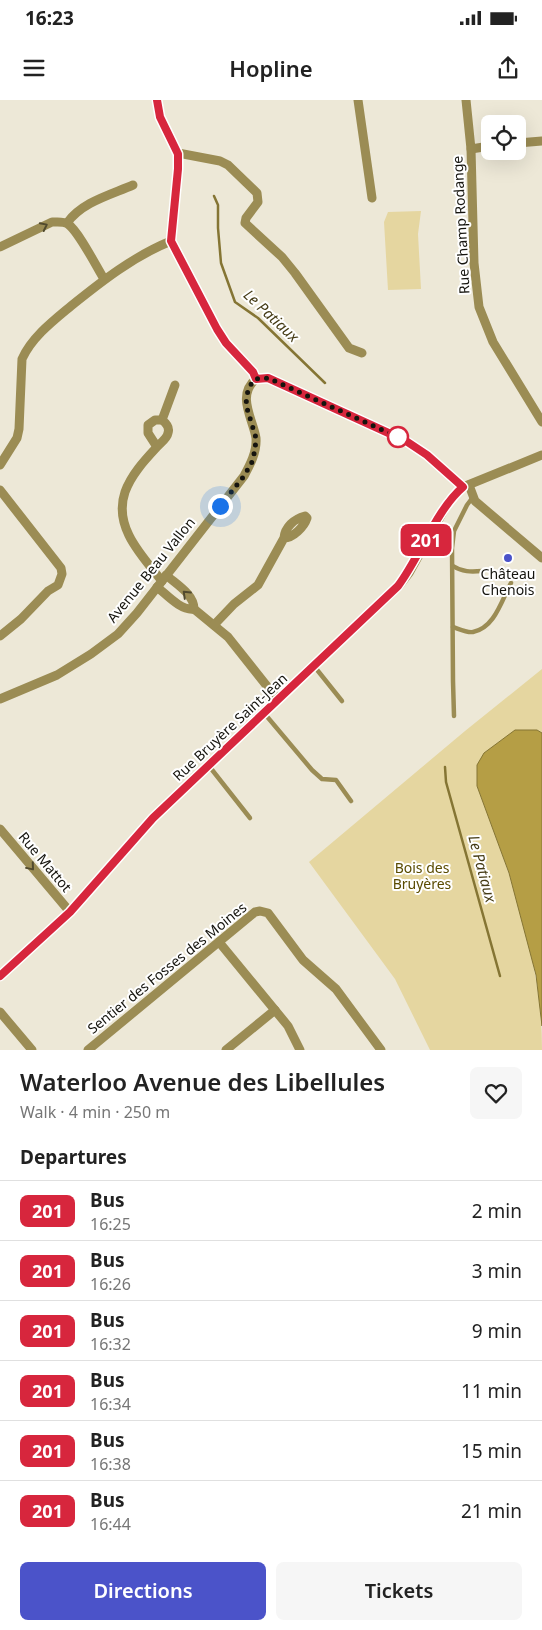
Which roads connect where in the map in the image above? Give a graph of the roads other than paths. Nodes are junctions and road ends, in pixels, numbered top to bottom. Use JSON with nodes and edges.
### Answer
{"nodes":[{"id":1,"x":157,"y":100,"type":"edge"},
{"id":2,"x":358,"y":100,"type":"edge"},
{"id":3,"x":466,"y":100,"type":"edge"},
{"id":4,"x":542,"y":141,"type":"edge"},
{"id":5,"x":526,"y":142,"type":"edge"},
{"id":6,"x":481,"y":147,"type":"edge"},
{"id":7,"x":471,"y":149,"type":"junction"},
{"id":8,"x":178,"y":154,"type":"junction"},
{"id":9,"x":133,"y":186,"type":"dead end"},
{"id":10,"x":372,"y":198,"type":"dead end"},
{"id":11,"x":67,"y":223,"type":"junction"},
{"id":12,"x":171,"y":241,"type":"junction"},
{"id":13,"x":0,"y":248,"type":"edge"},
{"id":14,"x":104,"y":279,"type":"junction"},
{"id":15,"x":362,"y":353,"type":"dead end"},
{"id":16,"x":256,"y":379,"type":"junction"},
{"id":17,"x":175,"y":385,"type":"dead end"},
{"id":18,"x":162,"y":420,"type":"junction"},
{"id":19,"x":542,"y":422,"type":"edge"},
{"id":20,"x":157,"y":447,"type":"junction"},
{"id":21,"x":542,"y":456,"type":"edge"},
{"id":22,"x":0,"y":465,"type":"edge"},
{"id":23,"x":466,"y":486,"type":"junction"},
{"id":24,"x":0,"y":490,"type":"edge"},
{"id":25,"x":473,"y":497,"type":"junction"},
{"id":26,"x":284,"y":538,"type":"dead end"},
{"id":27,"x":542,"y":558,"type":"edge"},
{"id":28,"x":453,"y":566,"type":"junction"},
{"id":29,"x":482,"y":571,"type":"dead end"},
{"id":30,"x":161,"y":581,"type":"junction"},
{"id":31,"x":511,"y":583,"type":"dead end"},
{"id":32,"x":194,"y":608,"type":"junction"},
{"id":33,"x":214,"y":625,"type":"junction"},
{"id":34,"x":453,"y":627,"type":"junction"},
{"id":35,"x":0,"y":636,"type":"edge"},
{"id":36,"x":314,"y":666,"type":"junction"},
{"id":37,"x":0,"y":688,"type":"edge"},
{"id":38,"x":3,"y":698,"type":"edge"},
{"id":39,"x":278,"y":700,"type":"junction"},
{"id":40,"x":342,"y":701,"type":"dead end"},
{"id":41,"x":264,"y":714,"type":"junction"},
{"id":42,"x":454,"y":716,"type":"dead end"},
{"id":43,"x":208,"y":766,"type":"junction"},
{"id":44,"x":351,"y":800,"type":"dead end"},
{"id":45,"x":250,"y":818,"type":"dead end"},
{"id":46,"x":0,"y":829,"type":"edge"},
{"id":47,"x":70,"y":912,"type":"junction"},
{"id":48,"x":219,"y":942,"type":"junction"},
{"id":49,"x":0,"y":976,"type":"edge"},
{"id":50,"x":275,"y":1010,"type":"junction"},
{"id":51,"x":0,"y":1012,"type":"edge"},
{"id":52,"x":32,"y":1050,"type":"edge"},
{"id":53,"x":88,"y":1050,"type":"edge"},
{"id":54,"x":226,"y":1050,"type":"edge"},
{"id":55,"x":300,"y":1050,"type":"edge"},
{"id":56,"x":381,"y":1050,"type":"edge"}],
"edges":[{"from":1,"to":8,"type":"street"},
{"from":2,"to":10,"type":"street"},
{"from":3,"to":7,"type":"street","name":"Rue Champ Rodange"},
{"from":4,"to":5,"type":"street"},
{"from":6,"to":7,"type":"street"},
{"from":7,"to":19,"type":"street","name":"Rue Champ Rodange"},
{"from":8,"to":12,"type":"street"},
{"from":8,"to":15,"type":"street"},
{"from":9,"to":11,"type":"street"},
{"from":13,"to":11,"type":"street","one_way":true},
{"from":11,"to":14,"type":"street"},
{"from":12,"to":14,"type":"street"},
{"from":12,"to":16,"type":"street"},
{"from":14,"to":22,"type":"street"},
{"from":16,"to":23,"type":"street"},
{"from":16,"to":30,"type":"street","name":"Avenue Beau Vallon"},
{"from":17,"to":18,"type":"street"},
{"from":18,"to":20,"type":"street"},
{"from":18,"to":20,"type":"street"},
{"from":20,"to":30,"type":"street"},
{"from":21,"to":23,"type":"street"},
{"from":23,"to":25,"type":"street"},
{"from":23,"to":36,"type":"street","name":"Rue Bruyère Saint-Jean"},
{"from":24,"to":35,"type":"street"},
{"from":25,"to":27,"type":"street"},
{"from":25,"to":28,"type":"lane"},
{"from":26,"to":33,"type":"street"},
{"from":28,"to":29,"type":"lane"},
{"from":28,"to":34,"type":"lane"},
{"from":32,"to":30,"type":"street","one_way":true},
{"from":30,"to":32,"type":"street"},
{"from":30,"to":38,"type":"street","name":"Avenue Beau Vallon"},
{"from":31,"to":34,"type":"lane"},
{"from":32,"to":33,"type":"street"},
{"from":33,"to":39,"type":"street"},
{"from":34,"to":42,"type":"lane"},
{"from":36,"to":39,"type":"street","name":"Rue Bruyère Saint-Jean"},
{"from":36,"to":40,"type":"lane"},
{"from":37,"to":38,"type":"street"},
{"from":39,"to":41,"type":"street","name":"Rue Bruyère Saint-Jean"},
{"from":41,"to":43,"type":"street","name":"Rue Bruyère Saint-Jean"},
{"from":41,"to":44,"type":"lane"},
{"from":43,"to":45,"type":"lane"},
{"from":43,"to":47,"type":"street","name":"Rue Bruyère Saint-Jean"},
{"from":46,"to":47,"type":"street","name":"Rue Mattot","one_way":true},
{"from":47,"to":49,"type":"street","name":"Rue Bruyère Saint-Jean"},
{"from":48,"to":50,"type":"street"},
{"from":48,"to":53,"type":"street","name":"Sentier des Fosses des Moines"},
{"from":48,"to":56,"type":"street","name":"Sentier des Fosses des Moines"},
{"from":50,"to":54,"type":"street"},
{"from":50,"to":55,"type":"street"},
{"from":51,"to":52,"type":"street"}]}
